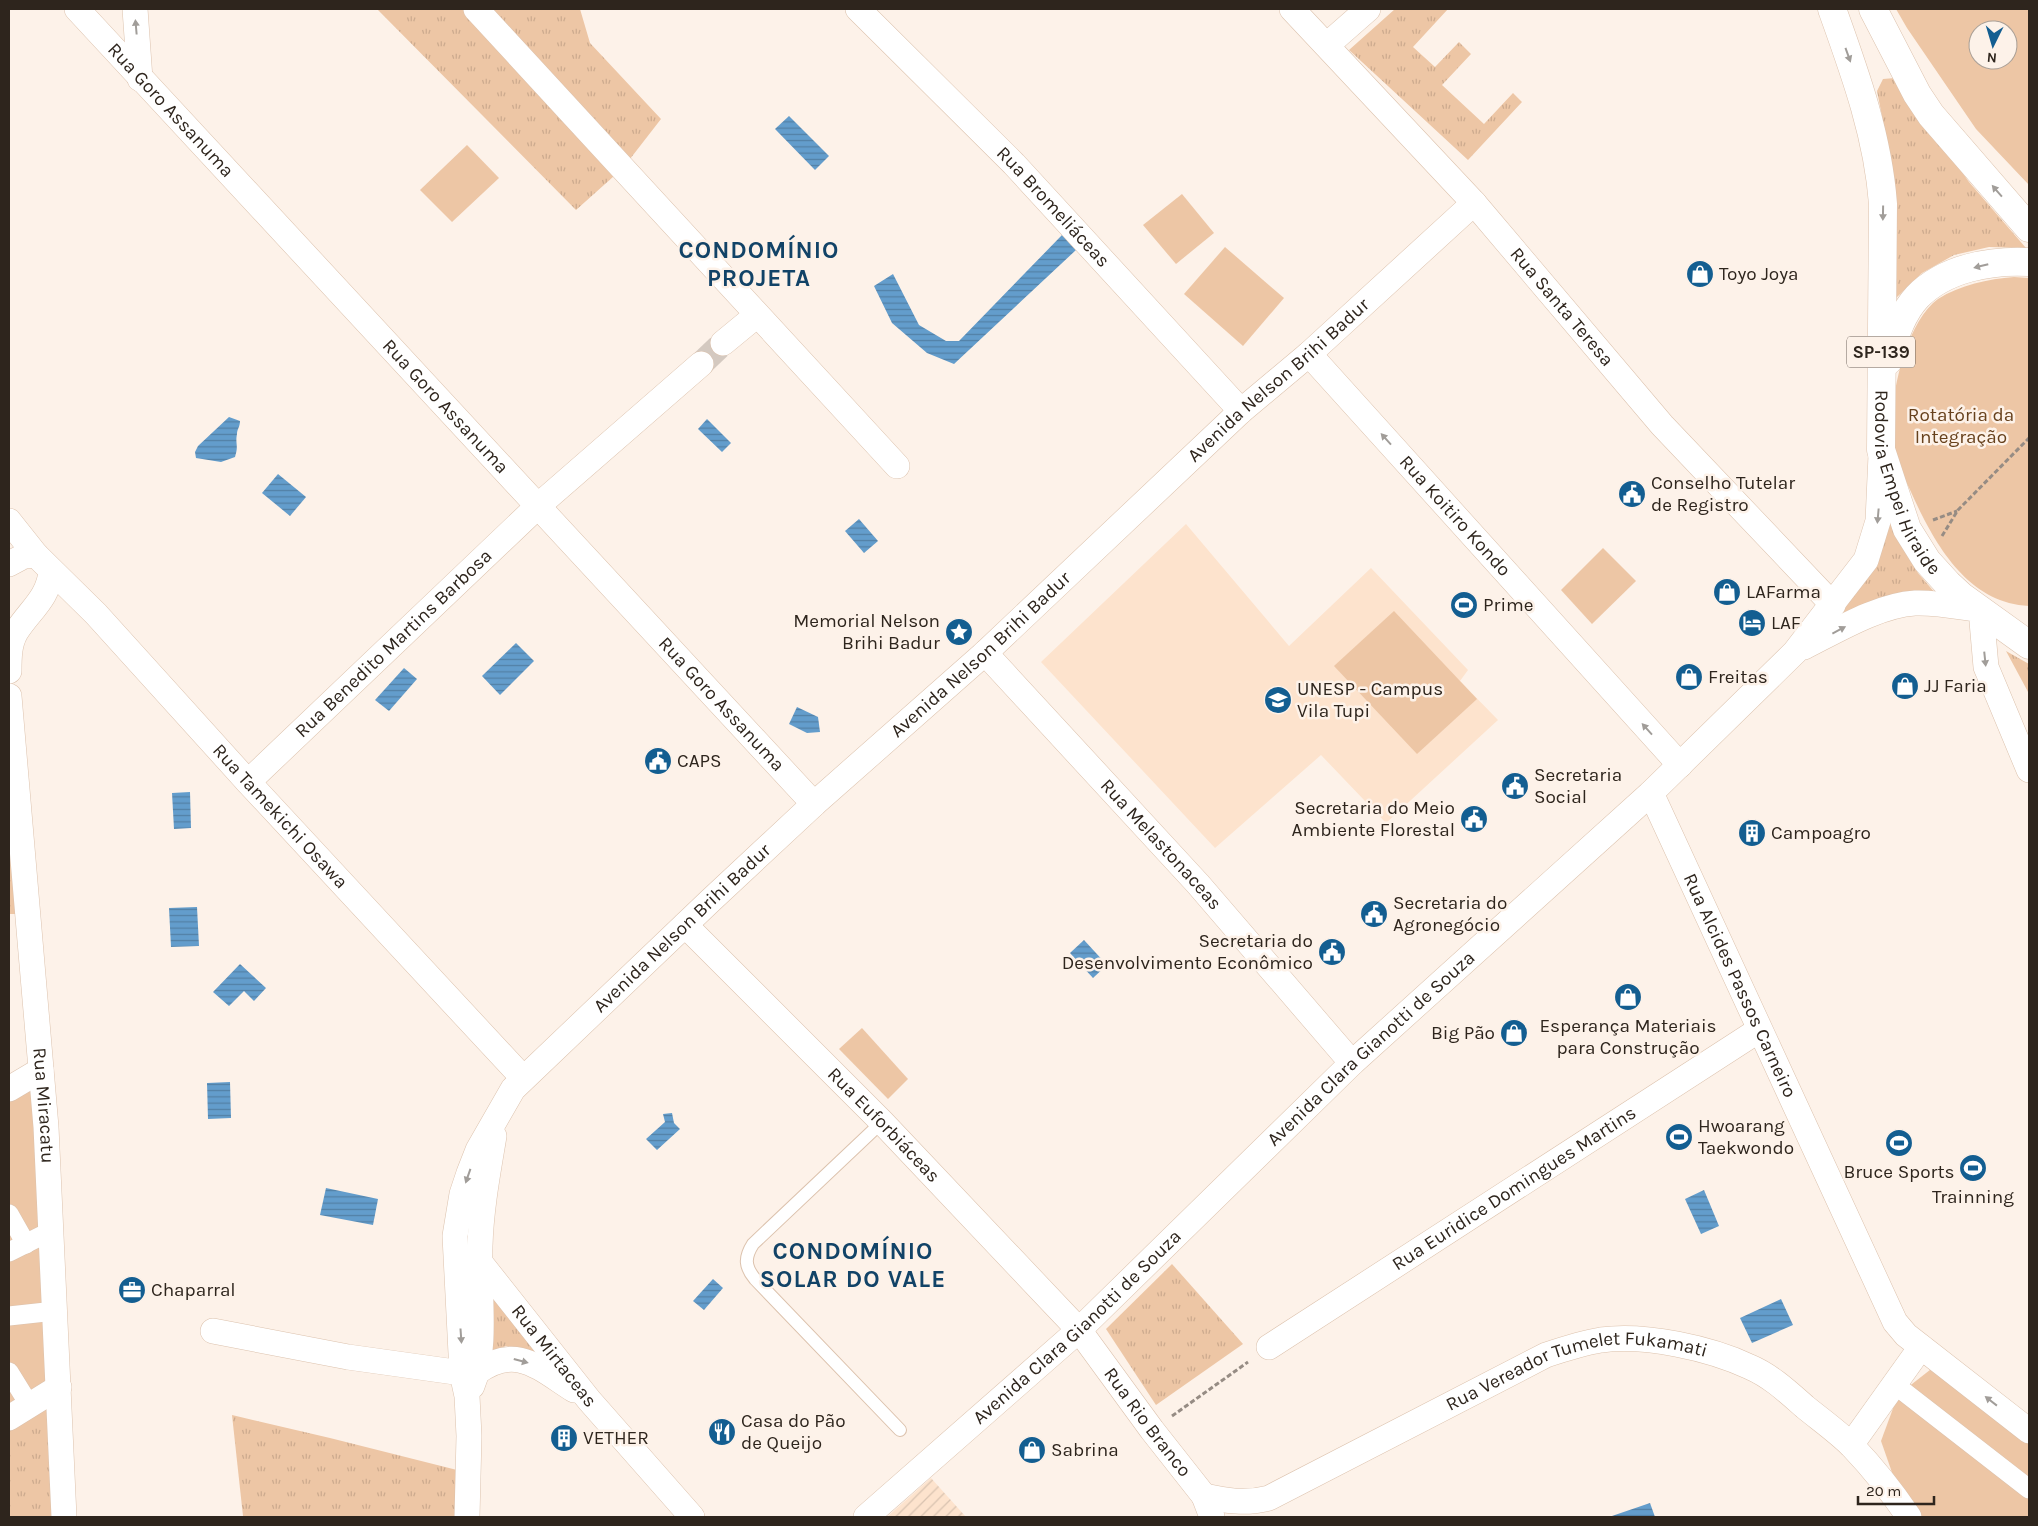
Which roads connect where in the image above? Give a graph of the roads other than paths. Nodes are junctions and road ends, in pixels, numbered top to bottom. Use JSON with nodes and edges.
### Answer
{"nodes":[{"id":1,"x":77,"y":9,"type":"edge"},
{"id":2,"x":134,"y":9,"type":"edge"},
{"id":3,"x":476,"y":9,"type":"edge"},
{"id":4,"x":858,"y":9,"type":"edge"},
{"id":5,"x":1292,"y":9,"type":"edge"},
{"id":6,"x":1368,"y":9,"type":"edge"},
{"id":7,"x":1832,"y":9,"type":"edge"},
{"id":8,"x":1873,"y":9,"type":"edge"},
{"id":9,"x":1327,"y":45,"type":"junction"},
{"id":10,"x":140,"y":79,"type":"junction"},
{"id":11,"x":1474,"y":203,"type":"junction"},
{"id":12,"x":2029,"y":228,"type":"edge"},
{"id":13,"x":2029,"y":262,"type":"edge"},
{"id":14,"x":757,"y":315,"type":"junction"},
{"id":15,"x":723,"y":343,"type":"tunnel mouth"},
{"id":16,"x":1309,"y":354,"type":"junction"},
{"id":17,"x":701,"y":364,"type":"tunnel mouth"},
{"id":18,"x":1880,"y":406,"type":"junction"},
{"id":19,"x":1241,"y":411,"type":"junction"},
{"id":20,"x":1881,"y":450,"type":"junction"},
{"id":21,"x":897,"y":466,"type":"dead end"},
{"id":22,"x":539,"y":505,"type":"junction"},
{"id":23,"x":9,"y":522,"type":"edge"},
{"id":24,"x":44,"y":563,"type":"junction"},
{"id":25,"x":9,"y":564,"type":"edge"},
{"id":26,"x":1833,"y":604,"type":"junction"},
{"id":27,"x":1981,"y":610,"type":"junction"},
{"id":28,"x":33,"y":611,"type":"junction"},
{"id":29,"x":96,"y":614,"type":"junction"},
{"id":30,"x":2029,"y":620,"type":"edge"},
{"id":31,"x":2029,"y":645,"type":"edge"},
{"id":32,"x":1795,"y":652,"type":"junction"},
{"id":33,"x":985,"y":653,"type":"junction"},
{"id":34,"x":9,"y":671,"type":"edge"},
{"id":35,"x":9,"y":696,"type":"edge"},
{"id":36,"x":10,"y":726,"type":"edge"},
{"id":37,"x":1680,"y":765,"type":"junction"},
{"id":38,"x":2029,"y":770,"type":"edge"},
{"id":39,"x":248,"y":782,"type":"junction"},
{"id":40,"x":1651,"y":793,"type":"junction"},
{"id":41,"x":814,"y":804,"type":"junction"},
{"id":42,"x":685,"y":925,"type":"junction"},
{"id":43,"x":1759,"y":1030,"type":"junction"},
{"id":44,"x":1352,"y":1063,"type":"junction"},
{"id":45,"x":40,"y":1070,"type":"junction"},
{"id":46,"x":523,"y":1078,"type":"junction"},
{"id":47,"x":9,"y":1089,"type":"edge"},
{"id":48,"x":882,"y":1122,"type":"junction"},
{"id":49,"x":9,"y":1214,"type":"edge"},
{"id":50,"x":51,"y":1231,"type":"junction"},
{"id":51,"x":26,"y":1244,"type":"junction"},
{"id":52,"x":9,"y":1252,"type":"edge"},
{"id":53,"x":467,"y":1261,"type":"junction"},
{"id":54,"x":55,"y":1311,"type":"junction"},
{"id":55,"x":9,"y":1316,"type":"edge"},
{"id":56,"x":1079,"y":1330,"type":"junction"},
{"id":57,"x":213,"y":1331,"type":"dead end"},
{"id":58,"x":1269,"y":1347,"type":"road end"},
{"id":59,"x":1921,"y":1347,"type":"junction"},
{"id":60,"x":9,"y":1372,"type":"edge"},
{"id":61,"x":469,"y":1381,"type":"junction"},
{"id":62,"x":1894,"y":1384,"type":"junction"},
{"id":63,"x":59,"y":1387,"type":"junction"},
{"id":64,"x":589,"y":1400,"type":"junction"},
{"id":65,"x":30,"y":1406,"type":"junction"},
{"id":66,"x":9,"y":1418,"type":"edge"},
{"id":67,"x":900,"y":1430,"type":"dead end"},
{"id":68,"x":2029,"y":1431,"type":"edge"},
{"id":69,"x":1851,"y":1445,"type":"junction"},
{"id":70,"x":2029,"y":1490,"type":"edge"},
{"id":71,"x":1208,"y":1507,"type":"edge"},
{"id":72,"x":64,"y":1517,"type":"edge"},
{"id":73,"x":467,"y":1517,"type":"edge"},
{"id":74,"x":692,"y":1517,"type":"edge"},
{"id":75,"x":866,"y":1517,"type":"edge"},
{"id":76,"x":1909,"y":1517,"type":"edge"}],
"edges":[{"from":1,"to":10,"type":"street","name":"Rua Goro Assanuma"},
{"from":10,"to":2,"type":"street","one_way":true},
{"from":3,"to":14,"type":"street"},
{"from":4,"to":19,"type":"street","name":"Rua Bromeliáceas"},
{"from":5,"to":9,"type":"street","name":"Rua Santa Teresa"},
{"from":6,"to":9,"type":"street"},
{"from":7,"to":18,"type":"main road","name":"Rodovia Empei Hiraide","number":"SP-139","one_way":true},
{"from":12,"to":8,"type":"main road","one_way":true},
{"from":9,"to":11,"type":"street","name":"Rua Santa Teresa"},
{"from":10,"to":22,"type":"street","name":"Rua Goro Assanuma"},
{"from":11,"to":16,"type":"street","name":"Avenida Nelson Brihi Badur"},
{"from":11,"to":26,"type":"street","name":"Rua Santa Teresa"},
{"from":13,"to":18,"type":"main road","one_way":true},
{"from":14,"to":15,"type":"street"},
{"from":14,"to":21,"type":"street"},
{"from":16,"to":19,"type":"street","name":"Avenida Nelson Brihi Badur"},
{"from":37,"to":16,"type":"street","name":"Rua Koitiro Kondo","one_way":true},
{"from":17,"to":22,"type":"street","name":"Rua Benedito Martins Barbosa"},
{"from":18,"to":20,"type":"main road","name":"Rodovia Empei Hiraide","number":"SP-139"},
{"from":19,"to":33,"type":"street","name":"Avenida Nelson Brihi Badur"},
{"from":20,"to":26,"type":"street","name":"Avenida Clara Gianotti de Souza","one_way":true},
{"from":20,"to":27,"type":"main road","name":"Rodovia Empei Hiraide","number":"SP-139"},
{"from":22,"to":39,"type":"street","name":"Rua Benedito Martins Barbosa"},
{"from":22,"to":41,"type":"street","name":"Rua Goro Assanuma"},
{"from":23,"to":24,"type":"street"},
{"from":24,"to":25,"type":"street"},
{"from":24,"to":28,"type":"street"},
{"from":24,"to":29,"type":"street","name":"Rua Tamekichi Osawa"},
{"from":26,"to":32,"type":"street","name":"Avenida Clara Gianotti de Souza"},
{"from":27,"to":30,"type":"main road"},
{"from":27,"to":31,"type":"main road","name":"Rodovia Empei Hiraide","number":"SP-139"},
{"from":32,"to":27,"type":"street","one_way":true},
{"from":27,"to":38,"type":"street","one_way":true},
{"from":28,"to":29,"type":"street"},
{"from":28,"to":34,"type":"street"},
{"from":29,"to":39,"type":"street","name":"Rua Tamekichi Osawa"},
{"from":32,"to":37,"type":"street","name":"Avenida Clara Gianotti de Souza"},
{"from":33,"to":41,"type":"street","name":"Avenida Nelson Brihi Badur"},
{"from":33,"to":44,"type":"street","name":"Rua Melastonaceas"},
{"from":35,"to":36,"type":"street","name":"Rua Miracatu"},
{"from":36,"to":45,"type":"street","name":"Rua Miracatu"},
{"from":37,"to":40,"type":"street","name":"Avenida Clara Gianotti de Souza"},
{"from":39,"to":46,"type":"street","name":"Rua Tamekichi Osawa"},
{"from":40,"to":43,"type":"street","name":"Rua Alcides Passos Carneiro"},
{"from":40,"to":44,"type":"street","name":"Avenida Clara Gianotti de Souza"},
{"from":41,"to":42,"type":"street","name":"Avenida Nelson Brihi Badur"},
{"from":42,"to":46,"type":"street","name":"Avenida Nelson Brihi Badur"},
{"from":42,"to":48,"type":"street","name":"Rua Euforbiáceas"},
{"from":43,"to":58,"type":"street","name":"Rua Euridice Domingues Martins"},
{"from":43,"to":59,"type":"street","name":"Rua Alcides Passos Carneiro"},
{"from":44,"to":56,"type":"street","name":"Avenida Clara Gianotti de Souza"},
{"from":45,"to":47,"type":"street"},
{"from":45,"to":50,"type":"street","name":"Rua Miracatu"},
{"from":46,"to":53,"type":"street","name":"Avenida Nelson Brihi Badur"},
{"from":48,"to":56,"type":"street","name":"Rua Euforbiáceas"},
{"from":48,"to":67,"type":"lane"},
{"from":49,"to":51,"type":"street"},
{"from":50,"to":51,"type":"street"},
{"from":50,"to":54,"type":"street","name":"Rua Miracatu"},
{"from":51,"to":52,"type":"street"},
{"from":53,"to":61,"type":"street","name":"Avenida Nelson Brihi Badur"},
{"from":53,"to":64,"type":"street","name":"Rua Mirtaceas"},
{"from":54,"to":55,"type":"street"},
{"from":54,"to":63,"type":"street","name":"Rua Miracatu"},
{"from":56,"to":71,"type":"street","name":"Rua Rio Branco"},
{"from":56,"to":75,"type":"street","name":"Avenida Clara Gianotti de Souza"},
{"from":57,"to":61,"type":"street"},
{"from":59,"to":62,"type":"street"},
{"from":68,"to":59,"type":"street","name":"Rua Alcides Passos Carneiro","one_way":true},
{"from":60,"to":65,"type":"street"},
{"from":61,"to":64,"type":"street","one_way":true},
{"from":61,"to":73,"type":"street","name":"Avenida Nelson Brihi Badur"},
{"from":62,"to":69,"type":"street"},
{"from":62,"to":70,"type":"street"},
{"from":63,"to":65,"type":"street"},
{"from":63,"to":72,"type":"street","name":"Rua Miracatu"},
{"from":64,"to":74,"type":"street","name":"Rua Mirtaceas"},
{"from":65,"to":66,"type":"street"},
{"from":69,"to":71,"type":"street","name":"Rua Vereador Tumelet Fukamati"},
{"from":69,"to":76,"type":"street","name":"Rua Vereador Tumelet Fukamati"}]}
